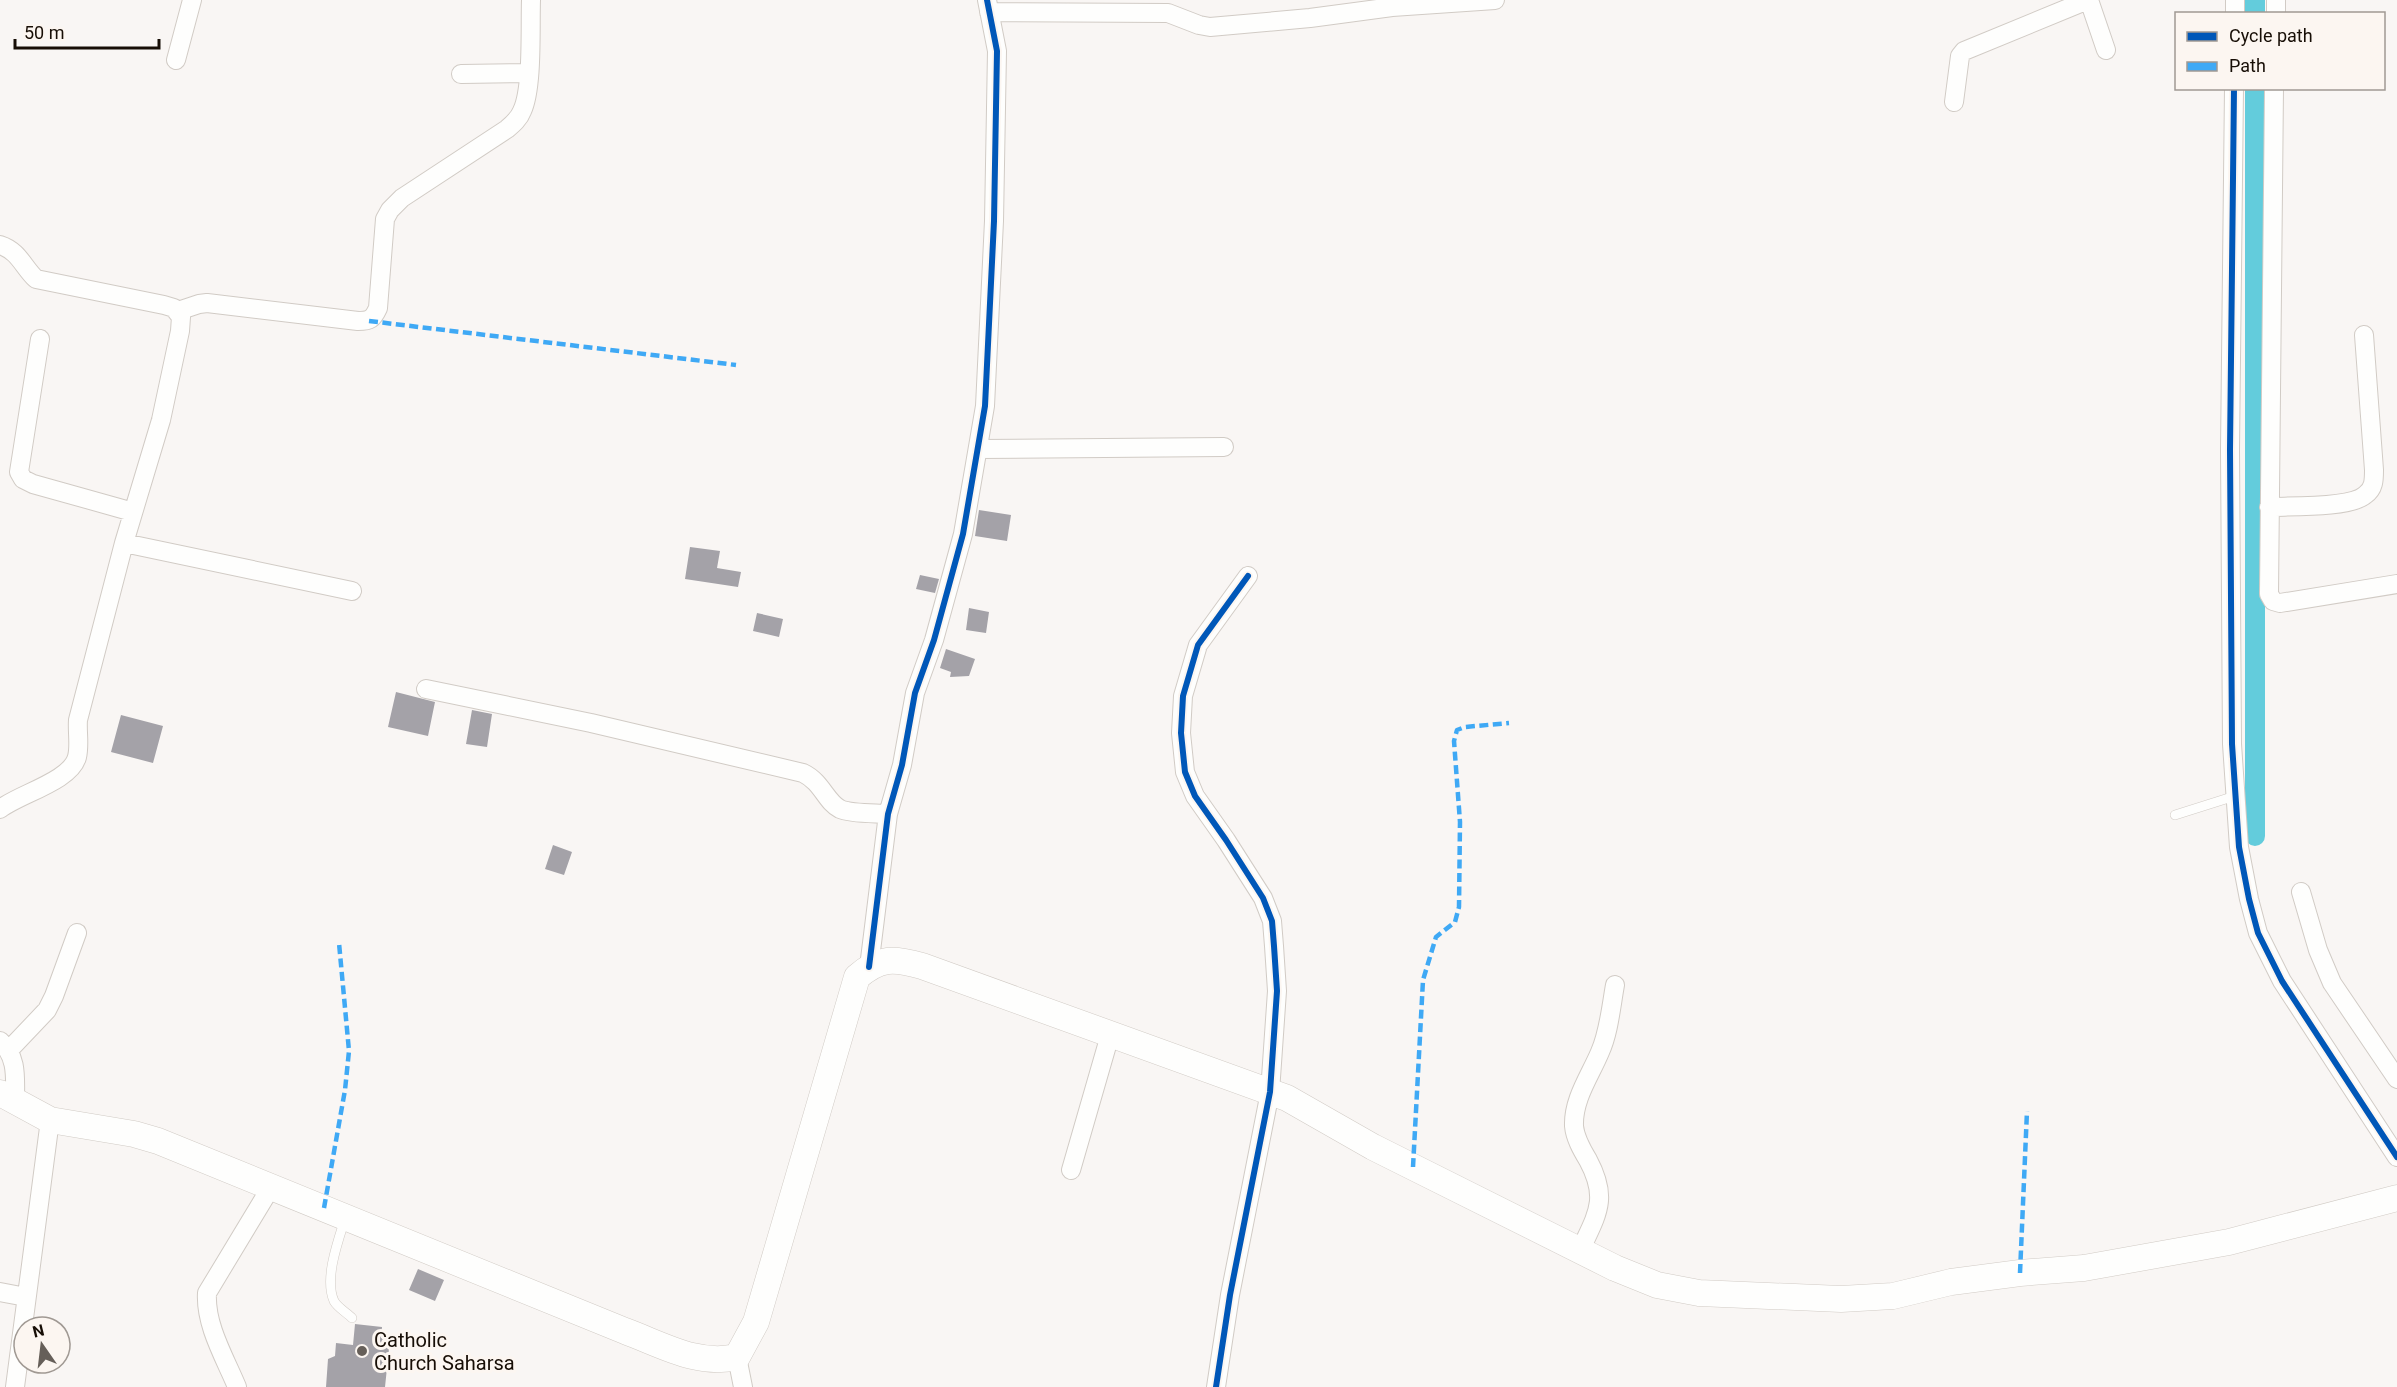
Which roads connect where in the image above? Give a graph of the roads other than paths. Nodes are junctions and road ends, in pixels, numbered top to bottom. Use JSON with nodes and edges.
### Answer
{"nodes":[{"id":1,"x":192,"y":0,"type":"edge"},
{"id":2,"x":531,"y":0,"type":"edge"},
{"id":3,"x":1495,"y":0,"type":"edge"},
{"id":4,"x":2088,"y":0,"type":"edge"},
{"id":5,"x":988,"y":6,"type":"edge"},
{"id":6,"x":2106,"y":50,"type":"dead end"},
{"id":7,"x":176,"y":60,"type":"dead end"},
{"id":8,"x":529,"y":72,"type":"junction"},
{"id":9,"x":461,"y":74,"type":"dead end"},
{"id":10,"x":2234,"y":90,"type":"edge"},
{"id":11,"x":2274,"y":90,"type":"edge"},
{"id":12,"x":1954,"y":102,"type":"dead end"},
{"id":13,"x":0,"y":245,"type":"edge"},
{"id":14,"x":178,"y":312,"type":"junction"},
{"id":15,"x":2364,"y":335,"type":"dead end"},
{"id":16,"x":40,"y":339,"type":"dead end"},
{"id":17,"x":1224,"y":447,"type":"dead end"},
{"id":18,"x":978,"y":449,"type":"junction"},
{"id":19,"x":2269,"y":507,"type":"junction"},
{"id":20,"x":133,"y":512,"type":"junction"},
{"id":21,"x":124,"y":543,"type":"junction"},
{"id":22,"x":1248,"y":576,"type":"dead end"},
{"id":23,"x":2397,"y":584,"type":"edge"},
{"id":24,"x":352,"y":591,"type":"dead end"},
{"id":25,"x":426,"y":689,"type":"dead end"},
{"id":26,"x":2235,"y":796,"type":"junction"},
{"id":27,"x":0,"y":809,"type":"edge"},
{"id":28,"x":888,"y":814,"type":"junction"},
{"id":29,"x":2175,"y":815,"type":"dead end"},
{"id":30,"x":2301,"y":891,"type":"dead end"},
{"id":31,"x":77,"y":933,"type":"dead end"},
{"id":32,"x":869,"y":967,"type":"junction"},
{"id":33,"x":1615,"y":985,"type":"dead end"},
{"id":34,"x":1110,"y":1035,"type":"junction"},
{"id":35,"x":4,"y":1046,"type":"edge"},
{"id":36,"x":2397,"y":1079,"type":"edge"},
{"id":37,"x":1270,"y":1092,"type":"junction"},
{"id":38,"x":7,"y":1097,"type":"edge"},
{"id":39,"x":50,"y":1120,"type":"junction"},
{"id":40,"x":2397,"y":1156,"type":"edge"},
{"id":41,"x":1071,"y":1170,"type":"dead end"},
{"id":42,"x":271,"y":1187,"type":"junction"},
{"id":43,"x":2397,"y":1198,"type":"edge"},
{"id":44,"x":346,"y":1217,"type":"junction"},
{"id":45,"x":1580,"y":1251,"type":"junction"},
{"id":46,"x":0,"y":1292,"type":"edge"},
{"id":47,"x":26,"y":1297,"type":"junction"},
{"id":48,"x":352,"y":1318,"type":"dead end"},
{"id":49,"x":737,"y":1357,"type":"junction"},
{"id":50,"x":15,"y":1387,"type":"edge"},
{"id":51,"x":237,"y":1387,"type":"edge"},
{"id":52,"x":743,"y":1387,"type":"edge"},
{"id":53,"x":1216,"y":1387,"type":"edge"}],
"edges":[{"from":1,"to":7,"type":"street"},
{"from":2,"to":8,"type":"street"},
{"from":3,"to":5,"type":"street"},
{"from":4,"to":6,"type":"street"},
{"from":4,"to":12,"type":"street"},
{"from":5,"to":18,"type":"street"},
{"from":8,"to":9,"type":"street"},
{"from":8,"to":14,"type":"street"},
{"from":10,"to":26,"type":"street"},
{"from":11,"to":19,"type":"street"},
{"from":13,"to":14,"type":"street"},
{"from":14,"to":20,"type":"street"},
{"from":15,"to":19,"type":"street"},
{"from":16,"to":20,"type":"street"},
{"from":17,"to":18,"type":"street"},
{"from":18,"to":28,"type":"street"},
{"from":19,"to":23,"type":"street"},
{"from":20,"to":21,"type":"street"},
{"from":21,"to":24,"type":"street"},
{"from":21,"to":27,"type":"street"},
{"from":22,"to":37,"type":"street"},
{"from":25,"to":28,"type":"street"},
{"from":26,"to":29,"type":"lane"},
{"from":26,"to":40,"type":"street"},
{"from":28,"to":32,"type":"street"},
{"from":30,"to":36,"type":"street"},
{"from":31,"to":35,"type":"street"},
{"from":32,"to":34,"type":"main road"},
{"from":32,"to":49,"type":"main road"},
{"from":33,"to":45,"type":"street"},
{"from":34,"to":37,"type":"main road"},
{"from":34,"to":41,"type":"street"},
{"from":35,"to":38,"type":"street"},
{"from":37,"to":45,"type":"main road"},
{"from":37,"to":53,"type":"street"},
{"from":38,"to":39,"type":"main road"},
{"from":39,"to":42,"type":"main road"},
{"from":39,"to":47,"type":"street"},
{"from":42,"to":44,"type":"main road"},
{"from":42,"to":51,"type":"street"},
{"from":43,"to":45,"type":"main road"},
{"from":44,"to":48,"type":"lane"},
{"from":44,"to":49,"type":"main road"},
{"from":46,"to":47,"type":"street"},
{"from":47,"to":50,"type":"street"},
{"from":49,"to":52,"type":"street"}]}
